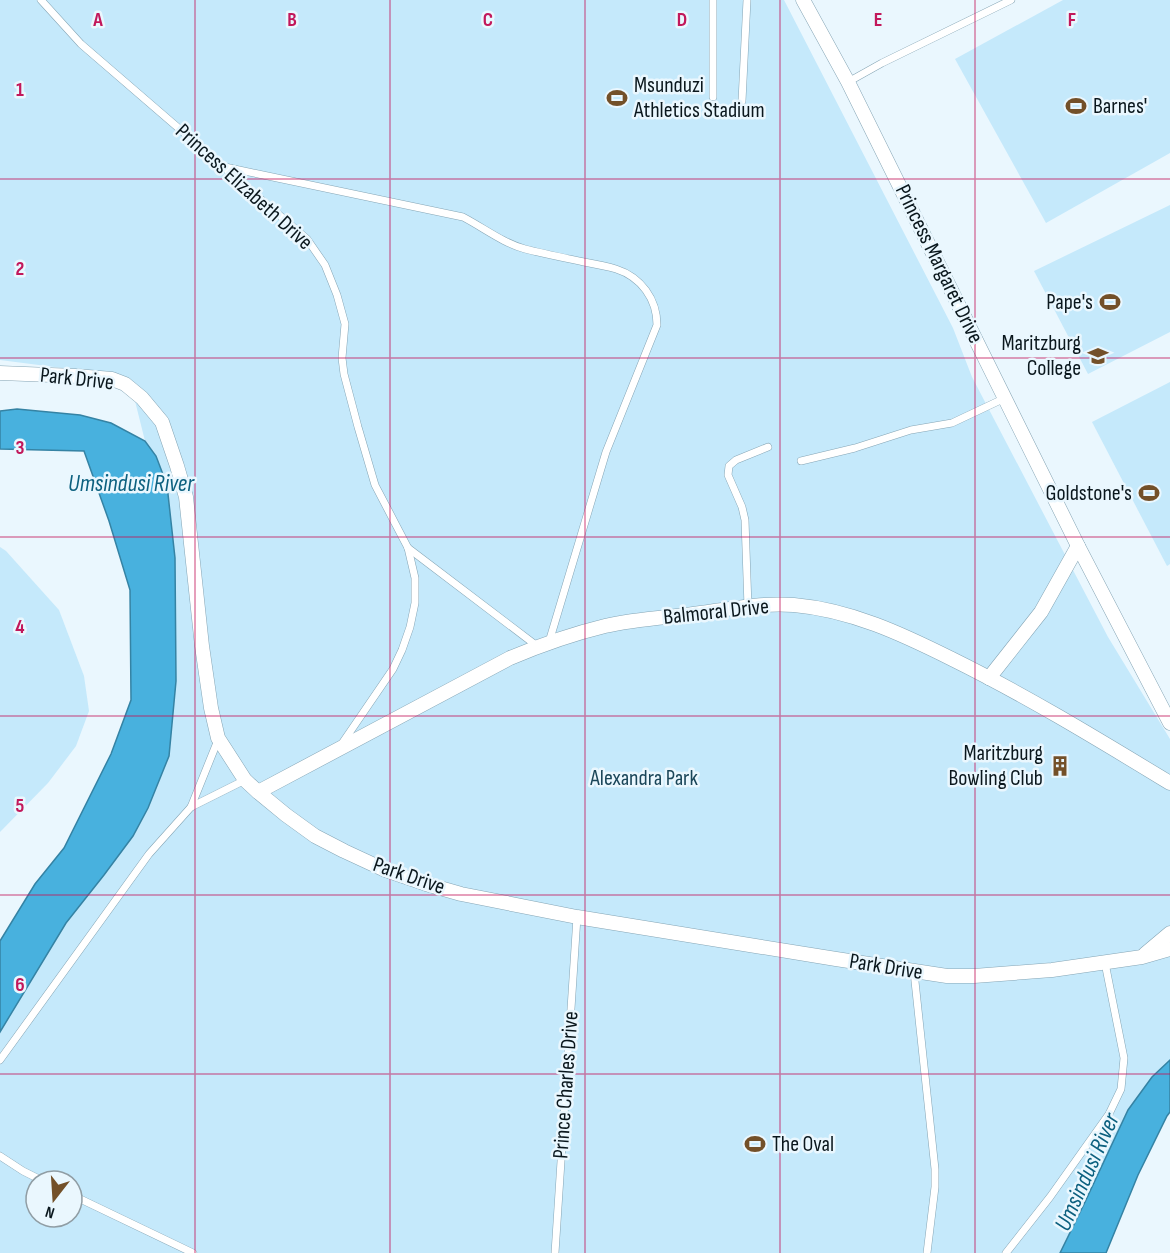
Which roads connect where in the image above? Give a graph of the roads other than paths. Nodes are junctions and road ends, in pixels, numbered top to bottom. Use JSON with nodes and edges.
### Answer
{"nodes":[{"id":1,"x":41,"y":0,"type":"edge"},
{"id":2,"x":713,"y":0,"type":"edge"},
{"id":3,"x":747,"y":0,"type":"edge"},
{"id":4,"x":803,"y":0,"type":"edge"},
{"id":5,"x":1011,"y":0,"type":"edge"},
{"id":6,"x":848,"y":82,"type":"junction"},
{"id":7,"x":713,"y":97,"type":"dead end"},
{"id":8,"x":742,"y":101,"type":"dead end"},
{"id":9,"x":225,"y":167,"type":"junction"},
{"id":10,"x":0,"y":373,"type":"edge"},
{"id":11,"x":1005,"y":398,"type":"junction"},
{"id":12,"x":768,"y":447,"type":"dead end"},
{"id":13,"x":801,"y":461,"type":"dead end"},
{"id":14,"x":1078,"y":546,"type":"junction"},
{"id":15,"x":408,"y":548,"type":"junction"},
{"id":16,"x":748,"y":607,"type":"junction"},
{"id":17,"x":543,"y":644,"type":"junction"},
{"id":18,"x":989,"y":678,"type":"junction"},
{"id":19,"x":1170,"y":723,"type":"edge"},
{"id":20,"x":218,"y":738,"type":"junction"},
{"id":21,"x":337,"y":751,"type":"junction"},
{"id":22,"x":245,"y":780,"type":"junction"},
{"id":23,"x":1170,"y":783,"type":"edge"},
{"id":24,"x":258,"y":792,"type":"junction"},
{"id":25,"x":191,"y":807,"type":"junction"},
{"id":26,"x":578,"y":917,"type":"junction"},
{"id":27,"x":1170,"y":933,"type":"edge"},
{"id":28,"x":1170,"y":949,"type":"edge"},
{"id":29,"x":1142,"y":957,"type":"junction"},
{"id":30,"x":1105,"y":963,"type":"junction"},
{"id":31,"x":914,"y":972,"type":"junction"},
{"id":32,"x":0,"y":1060,"type":"edge"},
{"id":33,"x":0,"y":1156,"type":"edge"},
{"id":34,"x":24,"y":1172,"type":"edge"},
{"id":35,"x":84,"y":1201,"type":"edge"},
{"id":36,"x":193,"y":1253,"type":"edge"},
{"id":37,"x":555,"y":1253,"type":"edge"},
{"id":38,"x":927,"y":1253,"type":"edge"},
{"id":39,"x":1006,"y":1253,"type":"edge"}],
"edges":[{"from":1,"to":9,"type":"lane","name":"Princess Elizabeth Drive"},
{"from":2,"to":7,"type":"lane"},
{"from":3,"to":8,"type":"lane"},
{"from":4,"to":6,"type":"street","name":"Princess Margaret Drive"},
{"from":5,"to":6,"type":"lane"},
{"from":6,"to":11,"type":"street","name":"Princess Margaret Drive"},
{"from":9,"to":15,"type":"lane","name":"Princess Elizabeth Drive"},
{"from":9,"to":17,"type":"lane"},
{"from":10,"to":20,"type":"street","name":"Park Drive"},
{"from":11,"to":13,"type":"lane"},
{"from":11,"to":14,"type":"street","name":"Princess Margaret Drive"},
{"from":12,"to":16,"type":"lane"},
{"from":14,"to":18,"type":"street"},
{"from":14,"to":19,"type":"street","name":"Princess Margaret Drive"},
{"from":15,"to":17,"type":"lane"},
{"from":15,"to":21,"type":"lane","name":"Princess Elizabeth Drive"},
{"from":16,"to":17,"type":"street","name":"Balmoral Drive"},
{"from":16,"to":18,"type":"street","name":"Balmoral Drive"},
{"from":17,"to":21,"type":"street","name":"Balmoral Drive"},
{"from":18,"to":23,"type":"street","name":"Balmoral Drive"},
{"from":20,"to":22,"type":"street","name":"Park Drive"},
{"from":20,"to":25,"type":"lane"},
{"from":21,"to":24,"type":"street","name":"Balmoral Drive"},
{"from":22,"to":24,"type":"street","name":"Park Drive"},
{"from":22,"to":25,"type":"lane"},
{"from":24,"to":26,"type":"street","name":"Park Drive"},
{"from":25,"to":32,"type":"lane"},
{"from":26,"to":31,"type":"street","name":"Park Drive"},
{"from":26,"to":37,"type":"lane","name":"Prince Charles Drive"},
{"from":27,"to":29,"type":"street"},
{"from":28,"to":29,"type":"street","name":"Park Drive"},
{"from":29,"to":30,"type":"street","name":"Park Drive"},
{"from":30,"to":31,"type":"street","name":"Park Drive"},
{"from":30,"to":39,"type":"lane"},
{"from":31,"to":38,"type":"lane"},
{"from":33,"to":34,"type":"lane"},
{"from":35,"to":36,"type":"lane"}]}
